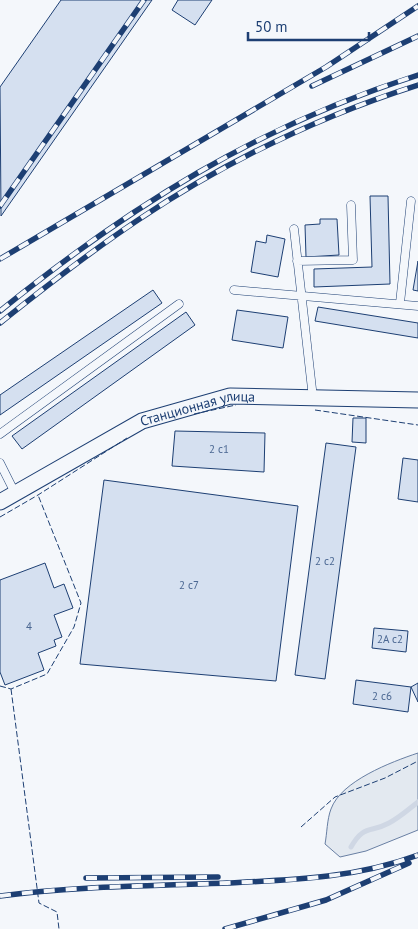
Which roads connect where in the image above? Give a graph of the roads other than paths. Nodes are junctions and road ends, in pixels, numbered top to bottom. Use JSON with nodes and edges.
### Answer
{"nodes":[{"id":1,"x":411,"y":201,"type":"dead end"},
{"id":2,"x":351,"y":205,"type":"dead end"},
{"id":3,"x":294,"y":229,"type":"dead end"},
{"id":4,"x":297,"y":260,"type":"junction"},
{"id":5,"x":234,"y":290,"type":"dead end"},
{"id":6,"x":301,"y":295,"type":"junction"},
{"id":7,"x":400,"y":303,"type":"junction"},
{"id":8,"x":179,"y":304,"type":"dead end"},
{"id":9,"x":418,"y":306,"type":"edge"},
{"id":10,"x":313,"y":398,"type":"junction"},
{"id":11,"x":418,"y":400,"type":"edge"},
{"id":12,"x":0,"y":434,"type":"edge"},
{"id":13,"x":0,"y":464,"type":"edge"},
{"id":14,"x":15,"y":493,"type":"junction"},
{"id":15,"x":0,"y":502,"type":"edge"}],
"edges":[{"from":1,"to":7,"type":"lane"},
{"from":2,"to":4,"type":"lane"},
{"from":3,"to":4,"type":"lane"},
{"from":4,"to":6,"type":"lane"},
{"from":5,"to":6,"type":"lane"},
{"from":6,"to":7,"type":"lane"},
{"from":6,"to":10,"type":"lane"},
{"from":7,"to":9,"type":"lane"},
{"from":8,"to":12,"type":"lane"},
{"from":10,"to":11,"type":"street","name":"Станционная улица"},
{"from":10,"to":14,"type":"street","name":"Станционная улица"},
{"from":13,"to":14,"type":"lane"},
{"from":14,"to":15,"type":"street","name":"Станционная улица"}]}
